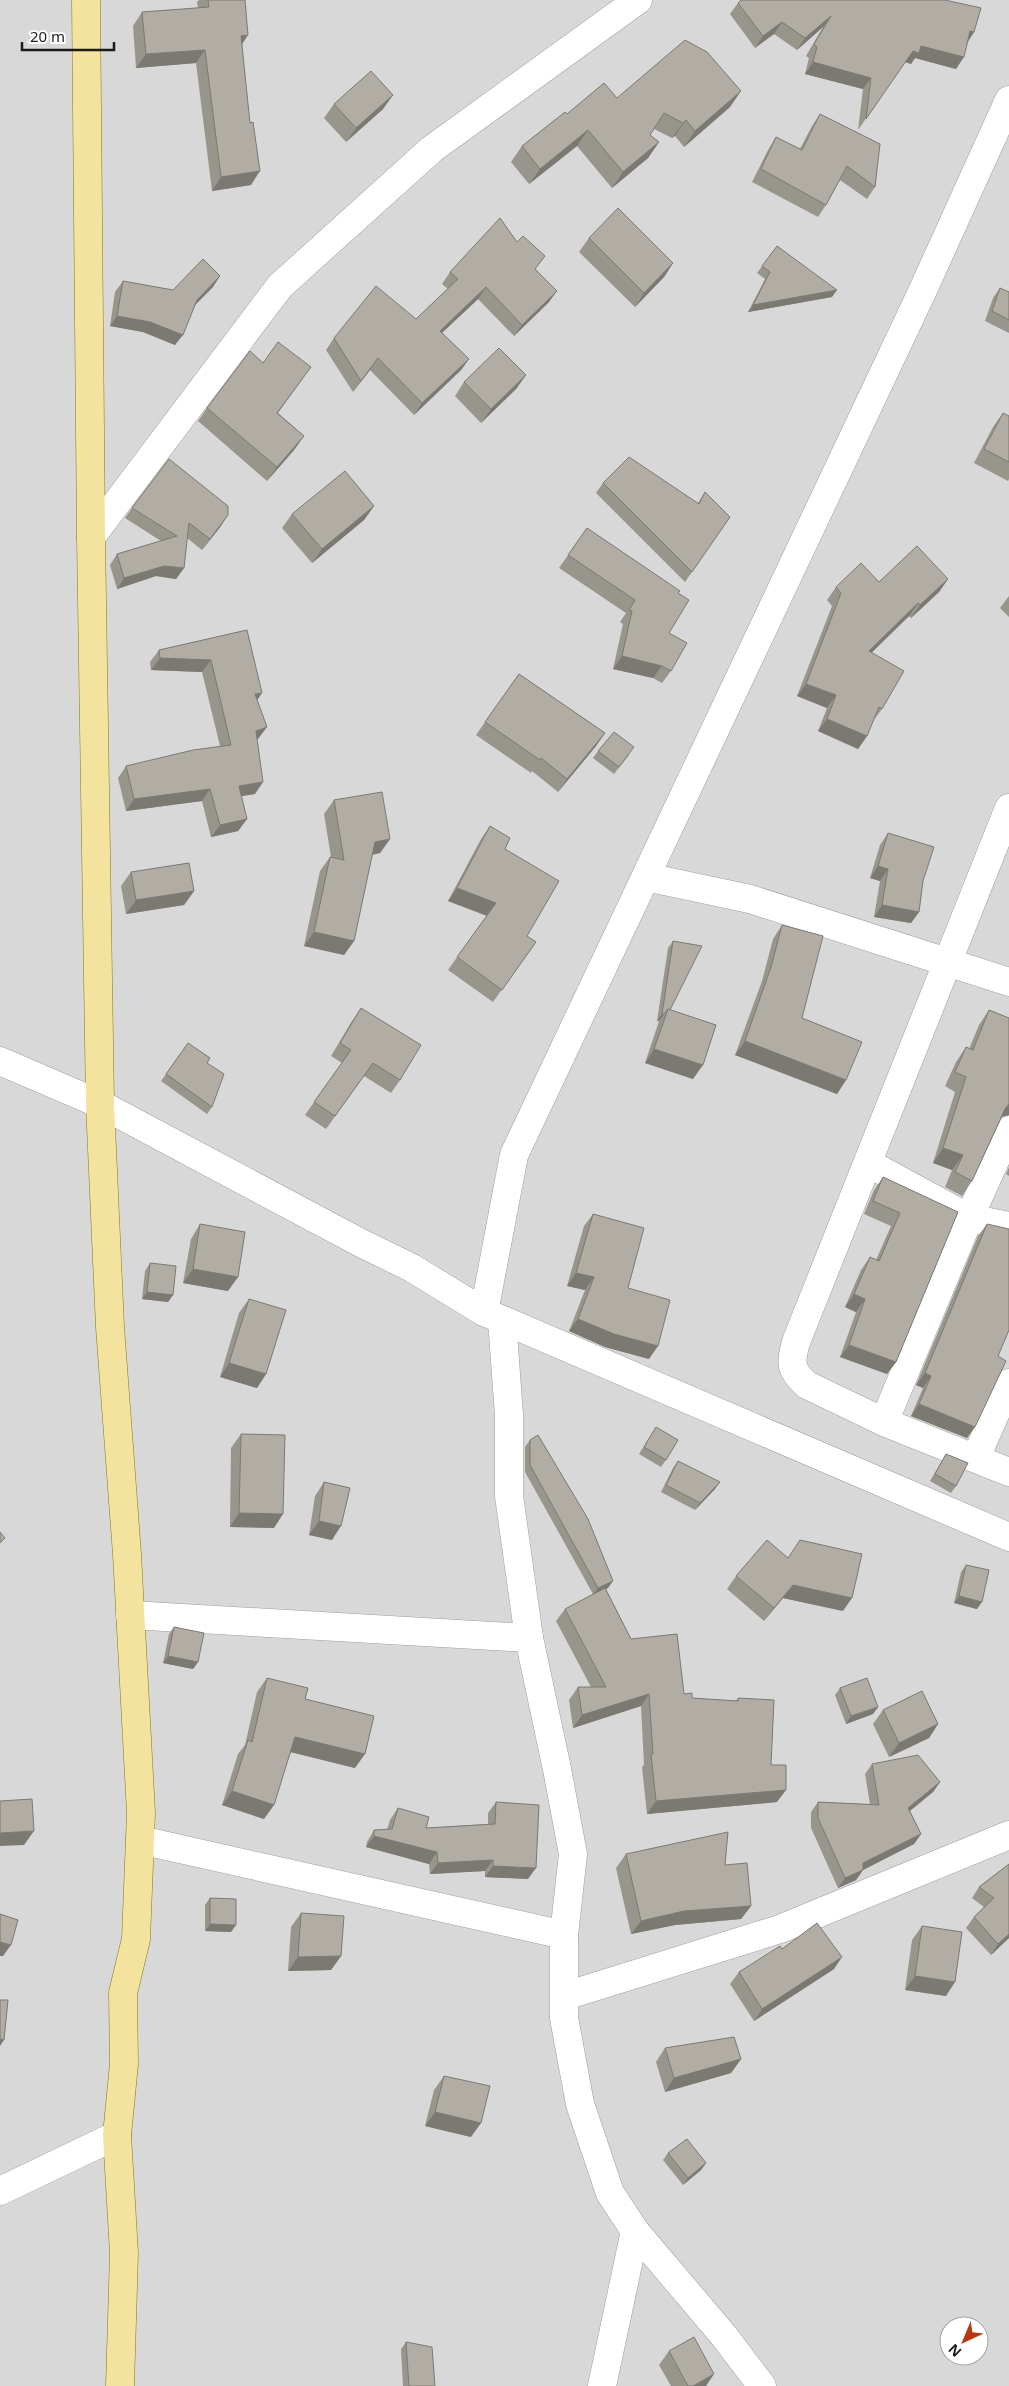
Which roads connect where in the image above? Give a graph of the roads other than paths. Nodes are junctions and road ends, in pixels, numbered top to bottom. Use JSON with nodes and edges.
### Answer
{"nodes":[{"id":1,"x":86,"y":0,"type":"edge"},
{"id":2,"x":638,"y":0,"type":"edge"},
{"id":3,"x":1009,"y":100,"type":"edge"},
{"id":4,"x":91,"y":537,"type":"junction"},
{"id":5,"x":1009,"y":808,"type":"edge"},
{"id":6,"x":646,"y":877,"type":"junction"},
{"id":7,"x":949,"y":961,"type":"junction"},
{"id":8,"x":1009,"y":982,"type":"edge"},
{"id":9,"x":0,"y":1061,"type":"edge"},
{"id":10,"x":100,"y":1104,"type":"junction"},
{"id":11,"x":1009,"y":1130,"type":"edge"},
{"id":12,"x":868,"y":1163,"type":"junction"},
{"id":13,"x":969,"y":1218,"type":"junction"},
{"id":14,"x":1009,"y":1226,"type":"edge"},
{"id":15,"x":493,"y":1316,"type":"junction"},
{"id":16,"x":1009,"y":1383,"type":"edge"},
{"id":17,"x":884,"y":1422,"type":"junction"},
{"id":18,"x":976,"y":1457,"type":"junction"},
{"id":19,"x":1009,"y":1472,"type":"edge"},
{"id":20,"x":1009,"y":1537,"type":"edge"},
{"id":21,"x":130,"y":1615,"type":"junction"},
{"id":22,"x":529,"y":1638,"type":"junction"},
{"id":23,"x":1009,"y":1835,"type":"edge"},
{"id":24,"x":140,"y":1840,"type":"junction"},
{"id":25,"x":564,"y":1935,"type":"junction"},
{"id":26,"x":565,"y":1996,"type":"junction"},
{"id":27,"x":116,"y":2135,"type":"junction"},
{"id":28,"x":0,"y":2191,"type":"edge"},
{"id":29,"x":635,"y":2231,"type":"junction"},
{"id":30,"x":120,"y":2386,"type":"edge"},
{"id":31,"x":602,"y":2386,"type":"edge"},
{"id":32,"x":762,"y":2386,"type":"edge"}],
"edges":[{"from":1,"to":4,"type":"main road"},
{"from":2,"to":4,"type":"street"},
{"from":3,"to":6,"type":"street"},
{"from":4,"to":10,"type":"main road"},
{"from":5,"to":7,"type":"street"},
{"from":6,"to":7,"type":"street"},
{"from":6,"to":15,"type":"street"},
{"from":7,"to":8,"type":"street"},
{"from":7,"to":12,"type":"street"},
{"from":9,"to":10,"type":"street"},
{"from":10,"to":15,"type":"street"},
{"from":10,"to":21,"type":"main road"},
{"from":11,"to":13,"type":"street"},
{"from":12,"to":13,"type":"street"},
{"from":12,"to":17,"type":"street"},
{"from":13,"to":14,"type":"street"},
{"from":13,"to":17,"type":"street"},
{"from":15,"to":20,"type":"street"},
{"from":15,"to":22,"type":"street"},
{"from":16,"to":18,"type":"street"},
{"from":17,"to":18,"type":"street"},
{"from":18,"to":19,"type":"street"},
{"from":21,"to":22,"type":"street"},
{"from":21,"to":24,"type":"main road"},
{"from":22,"to":25,"type":"street"},
{"from":23,"to":26,"type":"street"},
{"from":24,"to":25,"type":"street"},
{"from":24,"to":27,"type":"main road"},
{"from":25,"to":26,"type":"street"},
{"from":26,"to":29,"type":"street"},
{"from":27,"to":28,"type":"street"},
{"from":27,"to":30,"type":"main road"},
{"from":29,"to":31,"type":"street"},
{"from":29,"to":32,"type":"street"}]}
